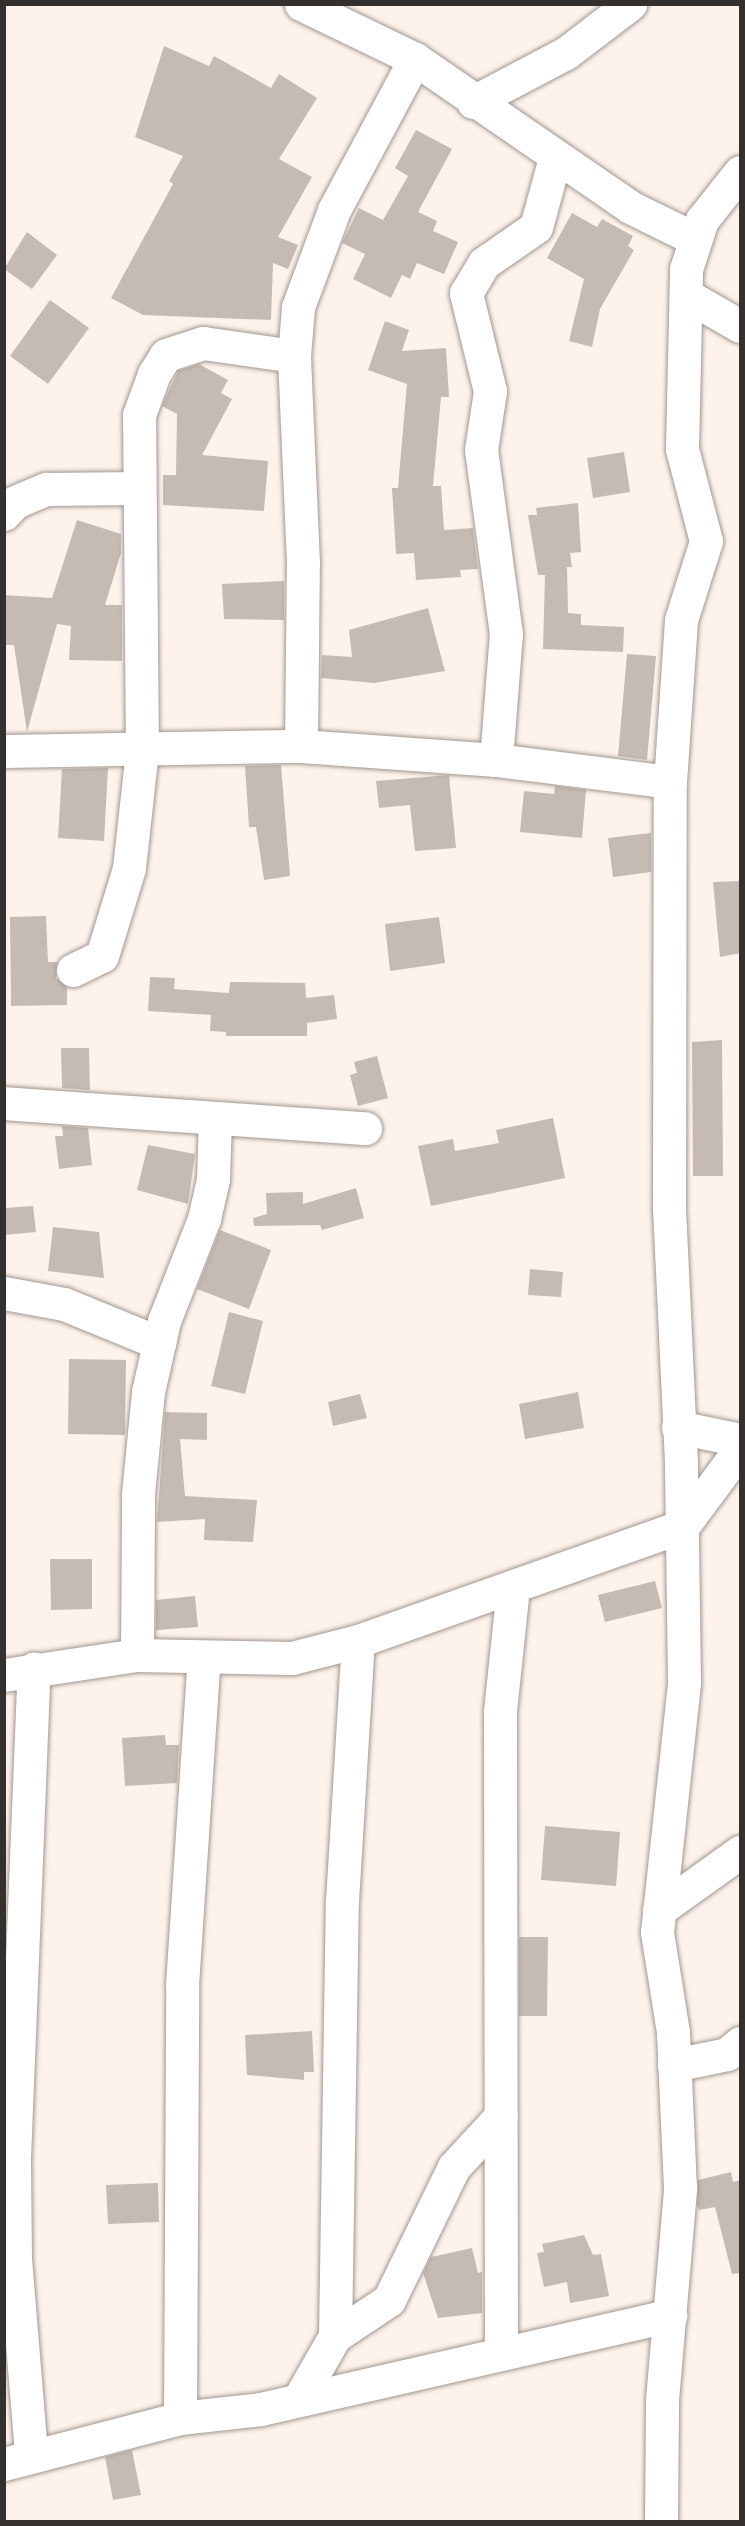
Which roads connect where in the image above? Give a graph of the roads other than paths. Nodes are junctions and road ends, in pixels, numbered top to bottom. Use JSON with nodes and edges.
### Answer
{"nodes":[{"id":1,"x":301,"y":4,"type":"edge"},
{"id":2,"x":630,"y":4,"type":"edge"},
{"id":3,"x":415,"y":59,"type":"junction"},
{"id":4,"x":473,"y":102,"type":"junction"},
{"id":5,"x":555,"y":158,"type":"junction"},
{"id":6,"x":741,"y":172,"type":"edge"},
{"id":7,"x":693,"y":238,"type":"junction"},
{"id":8,"x":686,"y":295,"type":"junction"},
{"id":9,"x":741,"y":326,"type":"edge"},
{"id":10,"x":294,"y":356,"type":"junction"},
{"id":11,"x":138,"y":488,"type":"junction"},
{"id":12,"x":4,"y":514,"type":"edge"},
{"id":13,"x":301,"y":746,"type":"junction"},
{"id":14,"x":4,"y":750,"type":"edge"},
{"id":15,"x":142,"y":751,"type":"junction"},
{"id":16,"x":496,"y":760,"type":"junction"},
{"id":17,"x":670,"y":782,"type":"junction"},
{"id":18,"x":73,"y":970,"type":"dead end"},
{"id":19,"x":4,"y":1103,"type":"edge"},
{"id":20,"x":215,"y":1118,"type":"junction"},
{"id":21,"x":365,"y":1128,"type":"dead end"},
{"id":22,"x":4,"y":1293,"type":"edge"},
{"id":23,"x":159,"y":1343,"type":"junction"},
{"id":24,"x":678,"y":1427,"type":"junction"},
{"id":25,"x":741,"y":1440,"type":"edge"},
{"id":26,"x":741,"y":1449,"type":"edge"},
{"id":27,"x":683,"y":1527,"type":"junction"},
{"id":28,"x":513,"y":1587,"type":"junction"},
{"id":29,"x":358,"y":1641,"type":"junction"},
{"id":30,"x":137,"y":1655,"type":"junction"},
{"id":31,"x":204,"y":1657,"type":"junction"},
{"id":32,"x":19,"y":1671,"type":"edge"},
{"id":33,"x":741,"y":1852,"type":"edge"},
{"id":34,"x":659,"y":1910,"type":"junction"},
{"id":35,"x":741,"y":2043,"type":"edge"},
{"id":36,"x":674,"y":2065,"type":"junction"},
{"id":37,"x":501,"y":2116,"type":"junction"},
{"id":38,"x":670,"y":2315,"type":"junction"},
{"id":39,"x":334,"y":2336,"type":"junction"},
{"id":40,"x":501,"y":2353,"type":"junction"},
{"id":41,"x":299,"y":2399,"type":"junction"},
{"id":42,"x":180,"y":2418,"type":"junction"},
{"id":43,"x":18,"y":2458,"type":"edge"},
{"id":44,"x":661,"y":2522,"type":"edge"}],
"edges":[{"from":1,"to":3,"type":"street"},
{"from":2,"to":4,"type":"street"},
{"from":3,"to":4,"type":"street"},
{"from":3,"to":10,"type":"street"},
{"from":4,"to":5,"type":"street"},
{"from":5,"to":7,"type":"street"},
{"from":5,"to":16,"type":"street"},
{"from":6,"to":7,"type":"street"},
{"from":7,"to":8,"type":"street"},
{"from":8,"to":9,"type":"street"},
{"from":8,"to":17,"type":"street"},
{"from":10,"to":11,"type":"street"},
{"from":10,"to":13,"type":"street"},
{"from":11,"to":12,"type":"street"},
{"from":11,"to":15,"type":"street"},
{"from":13,"to":15,"type":"street"},
{"from":13,"to":16,"type":"street"},
{"from":14,"to":15,"type":"street"},
{"from":15,"to":18,"type":"street"},
{"from":16,"to":17,"type":"street"},
{"from":17,"to":24,"type":"street"},
{"from":19,"to":20,"type":"street"},
{"from":20,"to":21,"type":"street"},
{"from":20,"to":23,"type":"street"},
{"from":22,"to":23,"type":"street"},
{"from":23,"to":30,"type":"street"},
{"from":24,"to":25,"type":"street"},
{"from":24,"to":27,"type":"street"},
{"from":26,"to":27,"type":"street"},
{"from":27,"to":28,"type":"street"},
{"from":27,"to":34,"type":"street"},
{"from":28,"to":29,"type":"street"},
{"from":28,"to":37,"type":"street"},
{"from":29,"to":31,"type":"street"},
{"from":29,"to":39,"type":"street"},
{"from":30,"to":31,"type":"street"},
{"from":30,"to":32,"type":"street"},
{"from":31,"to":42,"type":"street"},
{"from":32,"to":43,"type":"street"},
{"from":33,"to":34,"type":"street"},
{"from":34,"to":36,"type":"street"},
{"from":35,"to":36,"type":"street"},
{"from":36,"to":38,"type":"street"},
{"from":37,"to":39,"type":"street"},
{"from":37,"to":40,"type":"street"},
{"from":38,"to":40,"type":"street"},
{"from":38,"to":44,"type":"street"},
{"from":39,"to":41,"type":"street"},
{"from":40,"to":41,"type":"street"},
{"from":41,"to":42,"type":"street"},
{"from":42,"to":43,"type":"street"}]}
